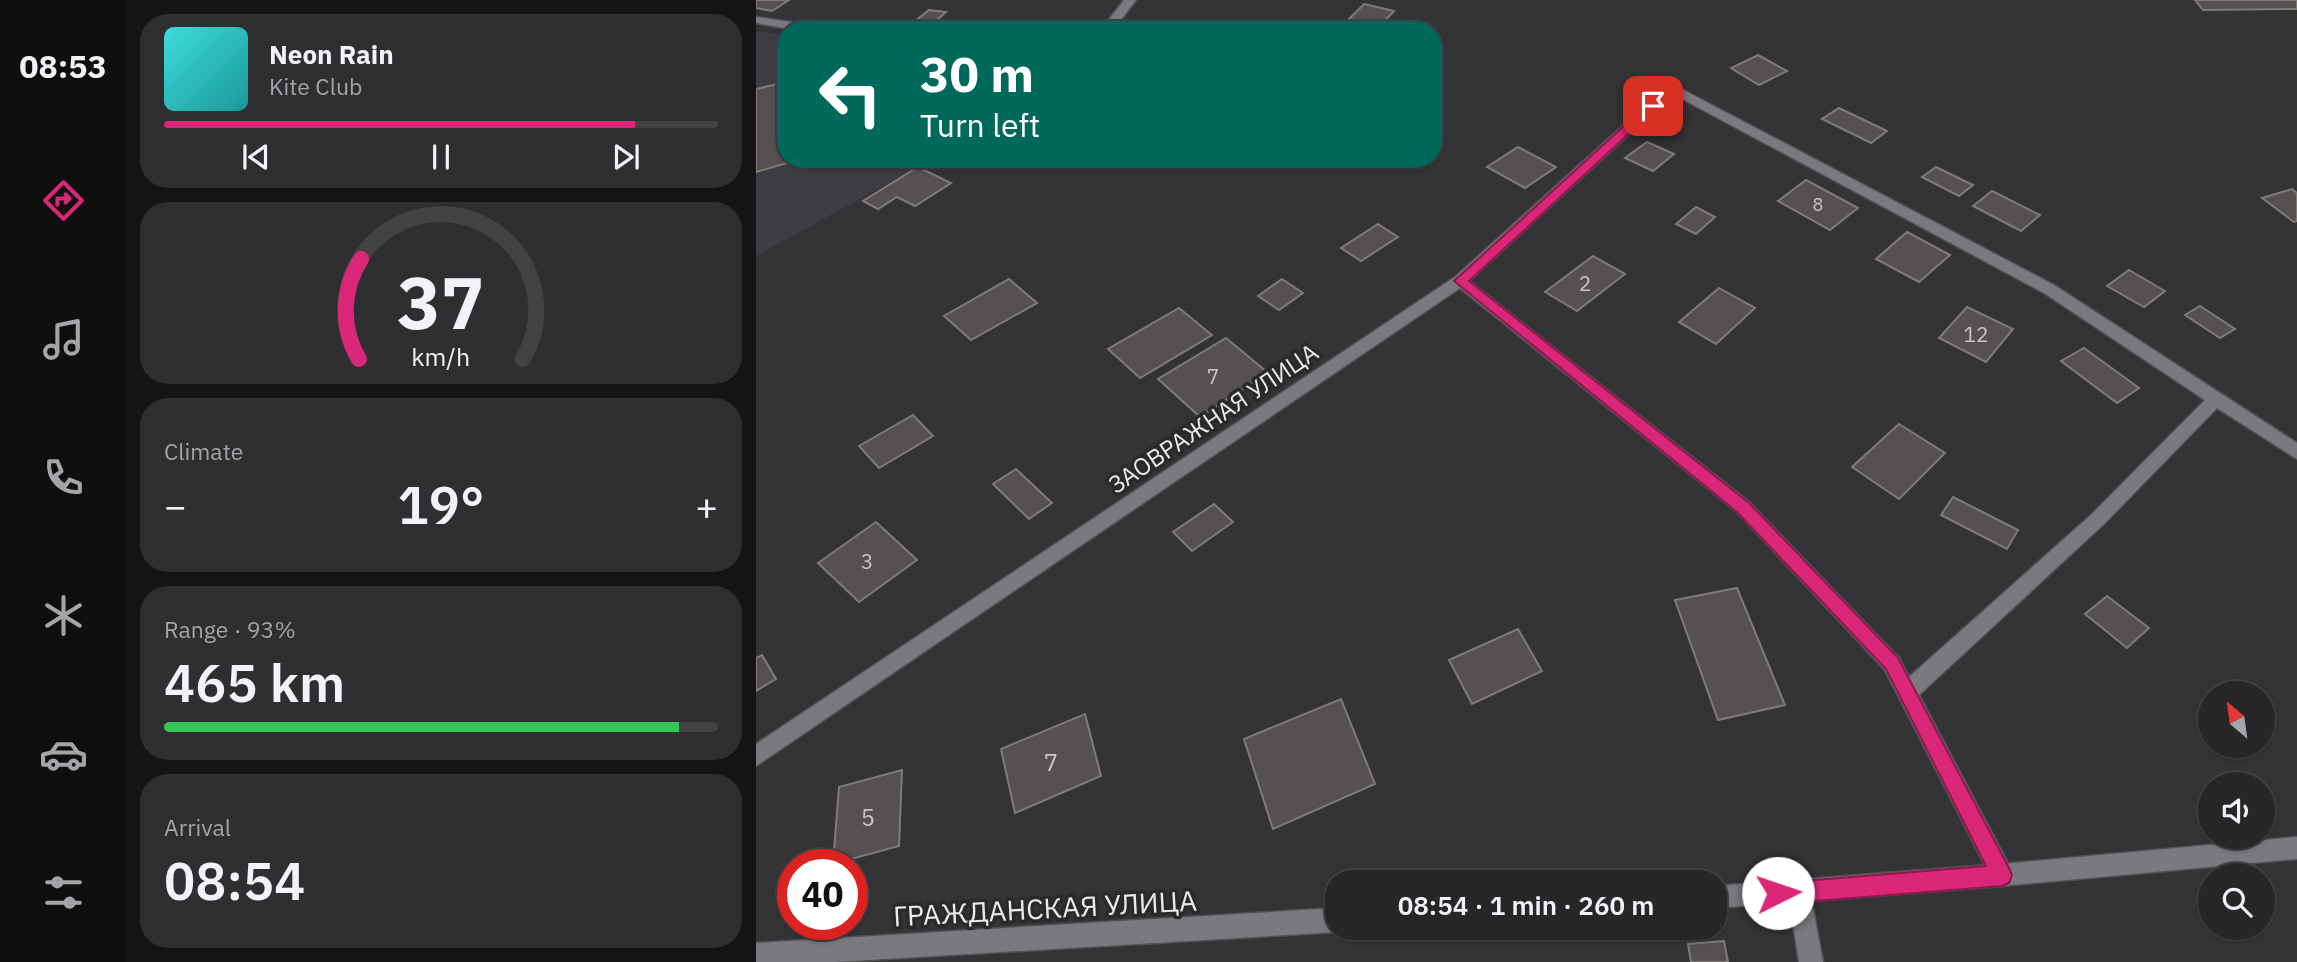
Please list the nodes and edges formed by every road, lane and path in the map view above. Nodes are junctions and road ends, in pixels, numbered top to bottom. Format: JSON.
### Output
{"nodes":[{"id":1,"x":1130,"y":0,"type":"edge"},
{"id":2,"x":756,"y":20,"type":"edge"},
{"id":3,"x":1114,"y":21,"type":"edge"},
{"id":4,"x":777,"y":23,"type":"edge"},
{"id":5,"x":1460,"y":281,"type":"junction"},
{"id":6,"x":2217,"y":398,"type":"junction"},
{"id":7,"x":2297,"y":452,"type":"edge"},
{"id":8,"x":1907,"y":692,"type":"junction"},
{"id":9,"x":756,"y":755,"type":"edge"},
{"id":10,"x":2297,"y":848,"type":"edge"},
{"id":11,"x":2002,"y":875,"type":"junction"},
{"id":12,"x":1799,"y":892,"type":"junction"},
{"id":13,"x":1727,"y":896,"type":"edge"},
{"id":14,"x":1325,"y":921,"type":"edge"},
{"id":15,"x":756,"y":955,"type":"edge"},
{"id":16,"x":1811,"y":962,"type":"edge"}],
"edges":[{"from":1,"to":3,"type":"street"},
{"from":2,"to":4,"type":"street"},
{"from":5,"to":6,"type":"street","name":"ЗАОВРАЖНАЯ УЛИЦА"},
{"from":5,"to":8,"type":"street"},
{"from":5,"to":9,"type":"street","name":"ЗАОВРАЖНАЯ УЛИЦА"},
{"from":6,"to":7,"type":"street"},
{"from":6,"to":8,"type":"street"},
{"from":8,"to":11,"type":"street"},
{"from":10,"to":11,"type":"street"},
{"from":11,"to":12,"type":"street"},
{"from":12,"to":13,"type":"street"},
{"from":12,"to":16,"type":"street"},
{"from":14,"to":15,"type":"street","name":"ГРАЖДАНСКАЯ УЛИЦА"}]}
